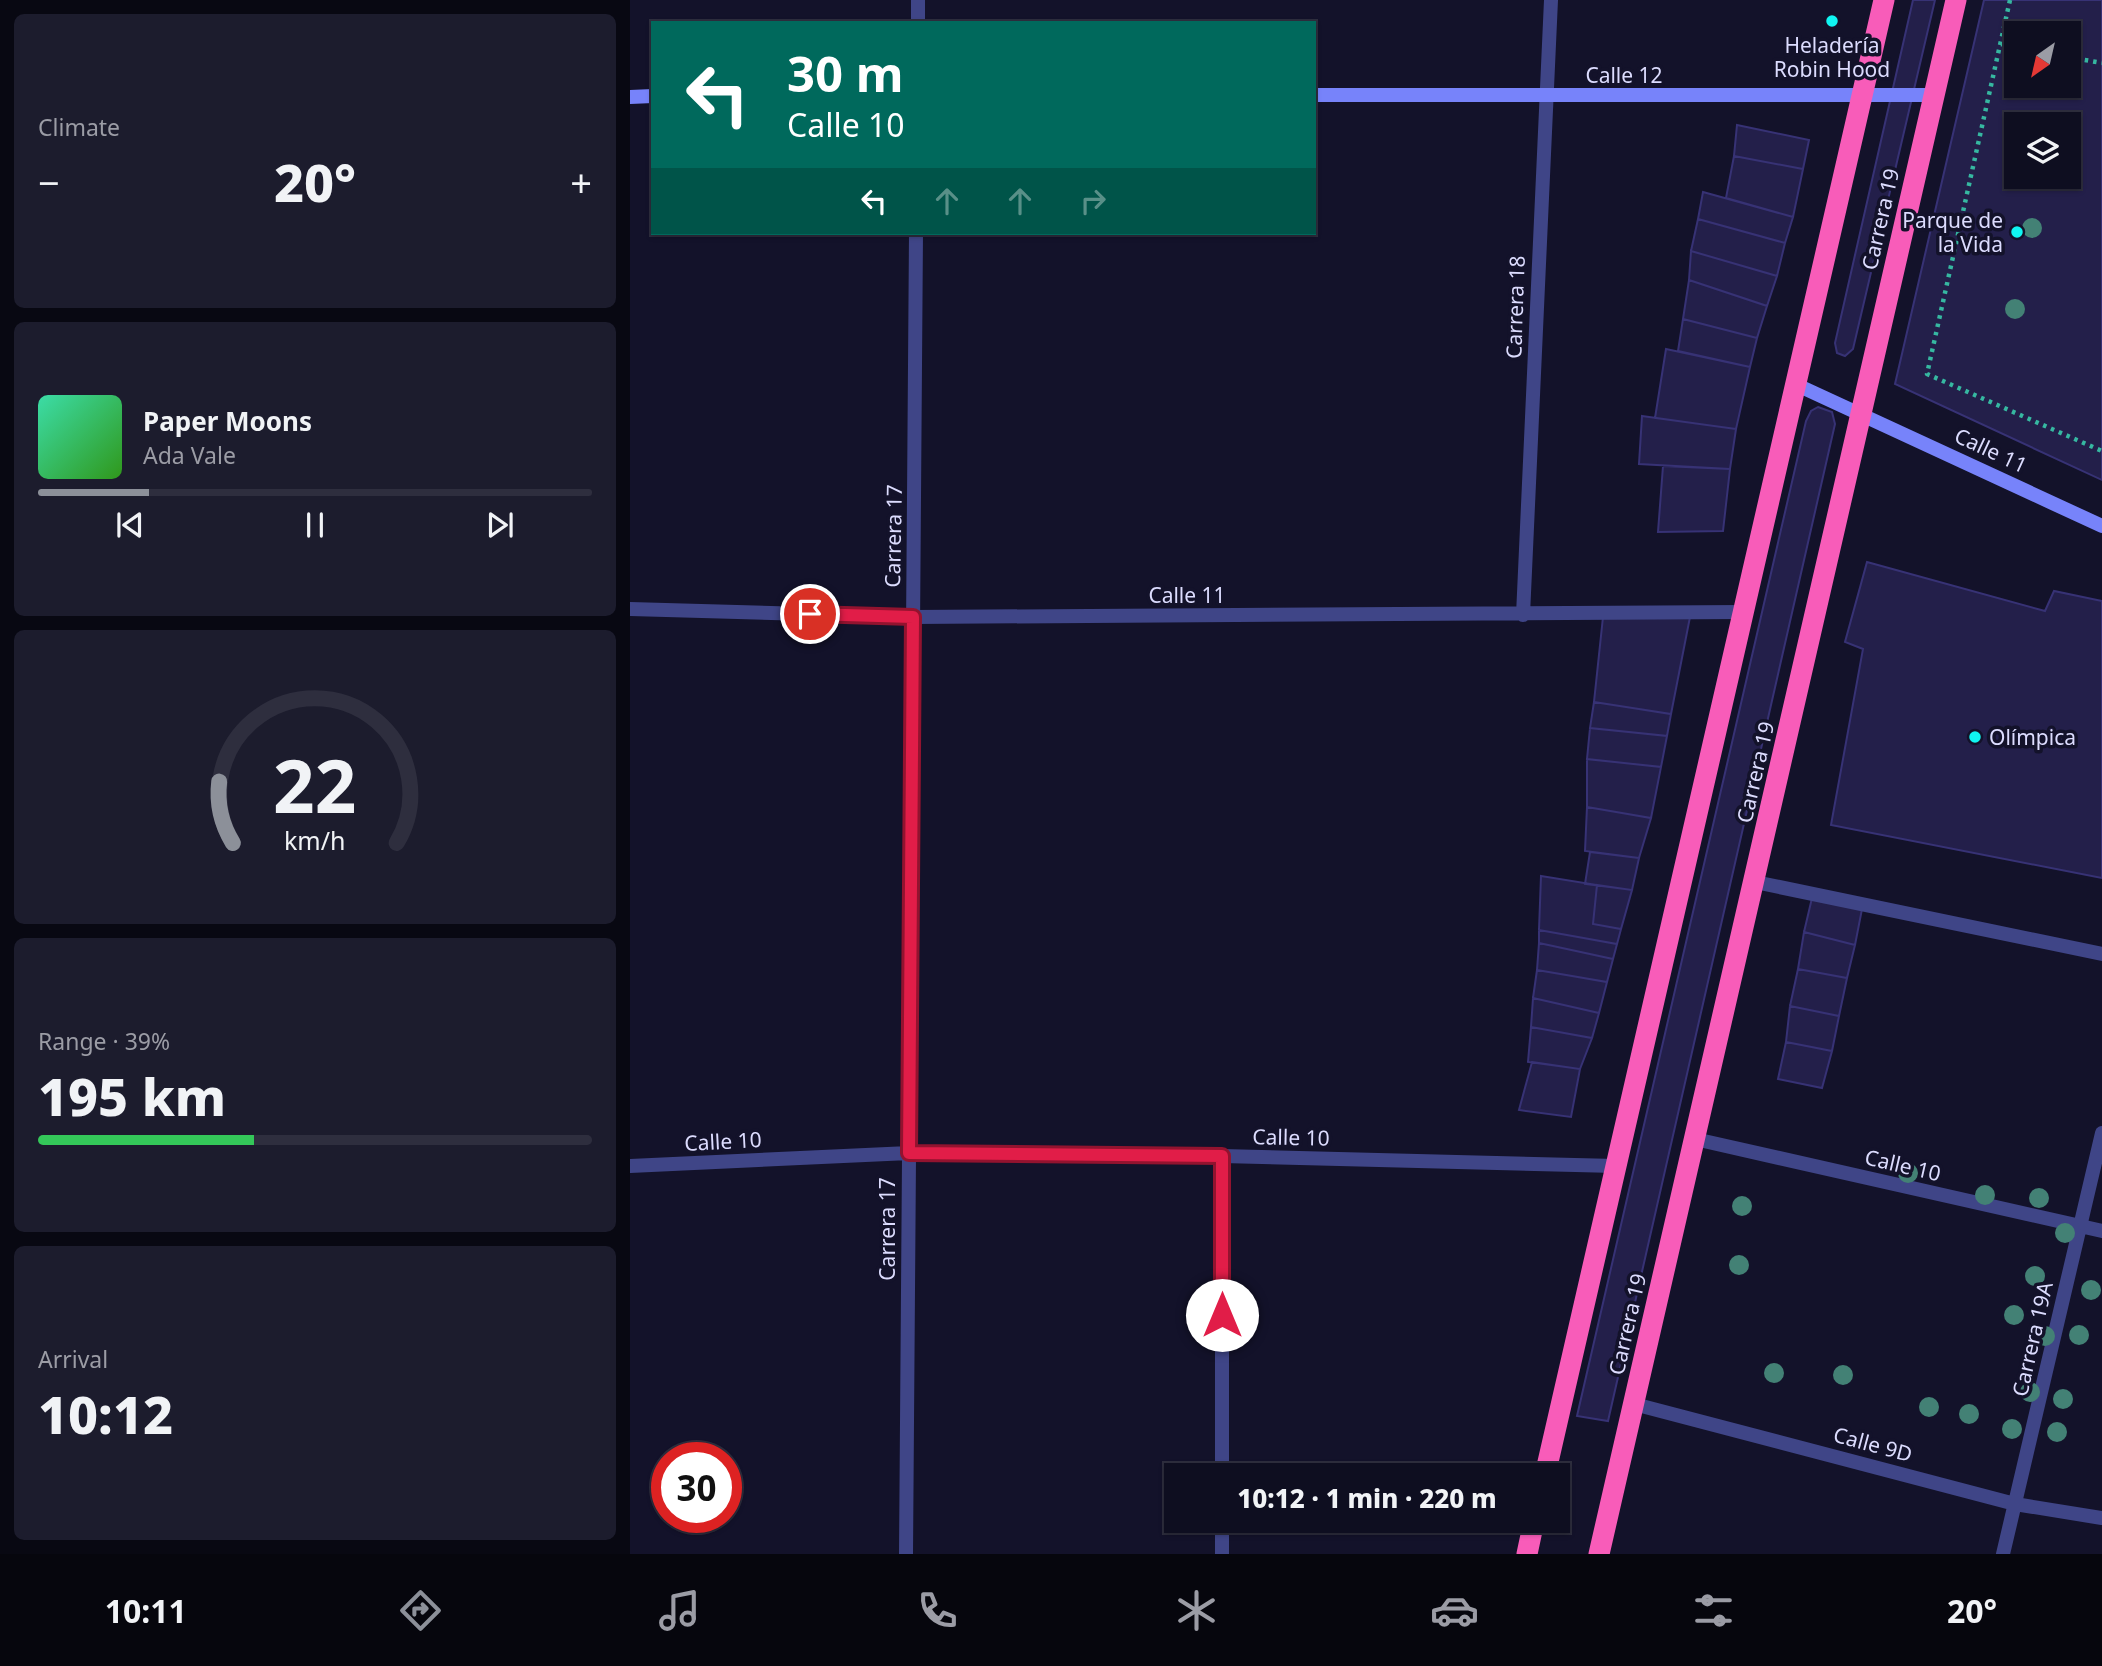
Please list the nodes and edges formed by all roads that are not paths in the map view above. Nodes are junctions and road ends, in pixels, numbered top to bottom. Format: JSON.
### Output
{"nodes":[{"id":1,"x":918,"y":0,"type":"edge"},
{"id":2,"x":1550,"y":0,"type":"edge"},
{"id":3,"x":1884,"y":0,"type":"edge"},
{"id":4,"x":1956,"y":0,"type":"edge"},
{"id":5,"x":918,"y":21,"type":"edge"},
{"id":6,"x":1316,"y":95,"type":"edge"},
{"id":7,"x":1864,"y":95,"type":"junction"},
{"id":8,"x":1933,"y":95,"type":"junction"},
{"id":9,"x":651,"y":96,"type":"edge"},
{"id":10,"x":630,"y":97,"type":"edge"},
{"id":11,"x":1545,"y":97,"type":"junction"},
{"id":12,"x":916,"y":235,"type":"edge"},
{"id":13,"x":1797,"y":385,"type":"junction"},
{"id":14,"x":1862,"y":413,"type":"junction"},
{"id":15,"x":2102,"y":526,"type":"edge"},
{"id":16,"x":630,"y":609,"type":"edge"},
{"id":17,"x":1744,"y":612,"type":"junction"},
{"id":18,"x":1523,"y":615,"type":"junction"},
{"id":19,"x":913,"y":617,"type":"junction"},
{"id":20,"x":1755,"y":882,"type":"junction"},
{"id":21,"x":2102,"y":954,"type":"edge"},
{"id":22,"x":2102,"y":1133,"type":"edge"},
{"id":23,"x":1695,"y":1139,"type":"junction"},
{"id":24,"x":909,"y":1153,"type":"junction"},
{"id":25,"x":1222,"y":1156,"type":"junction"},
{"id":26,"x":630,"y":1166,"type":"edge"},
{"id":27,"x":1616,"y":1166,"type":"junction"},
{"id":28,"x":2080,"y":1227,"type":"junction"},
{"id":29,"x":2102,"y":1231,"type":"edge"},
{"id":30,"x":1634,"y":1404,"type":"junction"},
{"id":31,"x":1222,"y":1463,"type":"edge"},
{"id":32,"x":1548,"y":1463,"type":"edge"},
{"id":33,"x":2015,"y":1504,"type":"junction"},
{"id":34,"x":2102,"y":1518,"type":"edge"},
{"id":35,"x":1222,"y":1533,"type":"edge"},
{"id":36,"x":1531,"y":1533,"type":"edge"},
{"id":37,"x":906,"y":1554,"type":"edge"},
{"id":38,"x":1222,"y":1554,"type":"edge"},
{"id":39,"x":1527,"y":1554,"type":"edge"},
{"id":40,"x":1599,"y":1554,"type":"edge"},
{"id":41,"x":2003,"y":1554,"type":"edge"}],
"edges":[{"from":1,"to":5,"type":"street"},
{"from":2,"to":11,"type":"street","name":"Carrera 18"},
{"from":3,"to":7,"type":"highway","name":"Carrera 19"},
{"from":4,"to":8,"type":"highway","name":"Carrera 19"},
{"from":6,"to":11,"type":"street","name":"Calle 12"},
{"from":7,"to":8,"type":"street","name":"Calle 12"},
{"from":7,"to":11,"type":"street","name":"Calle 12"},
{"from":7,"to":13,"type":"highway","name":"Carrera 19"},
{"from":8,"to":14,"type":"highway","name":"Carrera 19"},
{"from":9,"to":10,"type":"street"},
{"from":11,"to":18,"type":"street","name":"Carrera 18"},
{"from":12,"to":19,"type":"street","name":"Carrera 17"},
{"from":13,"to":14,"type":"street","name":"Calle 11"},
{"from":13,"to":17,"type":"highway","name":"Carrera 19"},
{"from":14,"to":15,"type":"street","name":"Calle 11"},
{"from":14,"to":20,"type":"highway","name":"Carrera 19"},
{"from":16,"to":19,"type":"street","name":"Calle 11"},
{"from":17,"to":18,"type":"street","name":"Calle 11"},
{"from":17,"to":27,"type":"highway","name":"Carrera 19"},
{"from":18,"to":19,"type":"street","name":"Calle 11"},
{"from":19,"to":24,"type":"street","name":"Carrera 17"},
{"from":20,"to":21,"type":"street"},
{"from":20,"to":23,"type":"highway","name":"Carrera 19"},
{"from":22,"to":28,"type":"street","name":"Carrera 19A"},
{"from":23,"to":28,"type":"street","name":"Calle 10"},
{"from":23,"to":30,"type":"highway","name":"Carrera 19"},
{"from":24,"to":25,"type":"street","name":"Calle 10"},
{"from":24,"to":26,"type":"street","name":"Calle 10"},
{"from":24,"to":37,"type":"street","name":"Carrera 17"},
{"from":25,"to":27,"type":"street","name":"Calle 10"},
{"from":25,"to":31,"type":"street"},
{"from":27,"to":32,"type":"highway","name":"Carrera 19"},
{"from":28,"to":29,"type":"street","name":"Calle 10"},
{"from":28,"to":33,"type":"street","name":"Carrera 19A"},
{"from":30,"to":33,"type":"street","name":"Calle 9D"},
{"from":30,"to":40,"type":"highway","name":"Carrera 19"},
{"from":33,"to":34,"type":"street","name":"Calle 9D"},
{"from":33,"to":41,"type":"street","name":"Carrera 19A"},
{"from":35,"to":38,"type":"street"},
{"from":36,"to":39,"type":"highway"}]}
